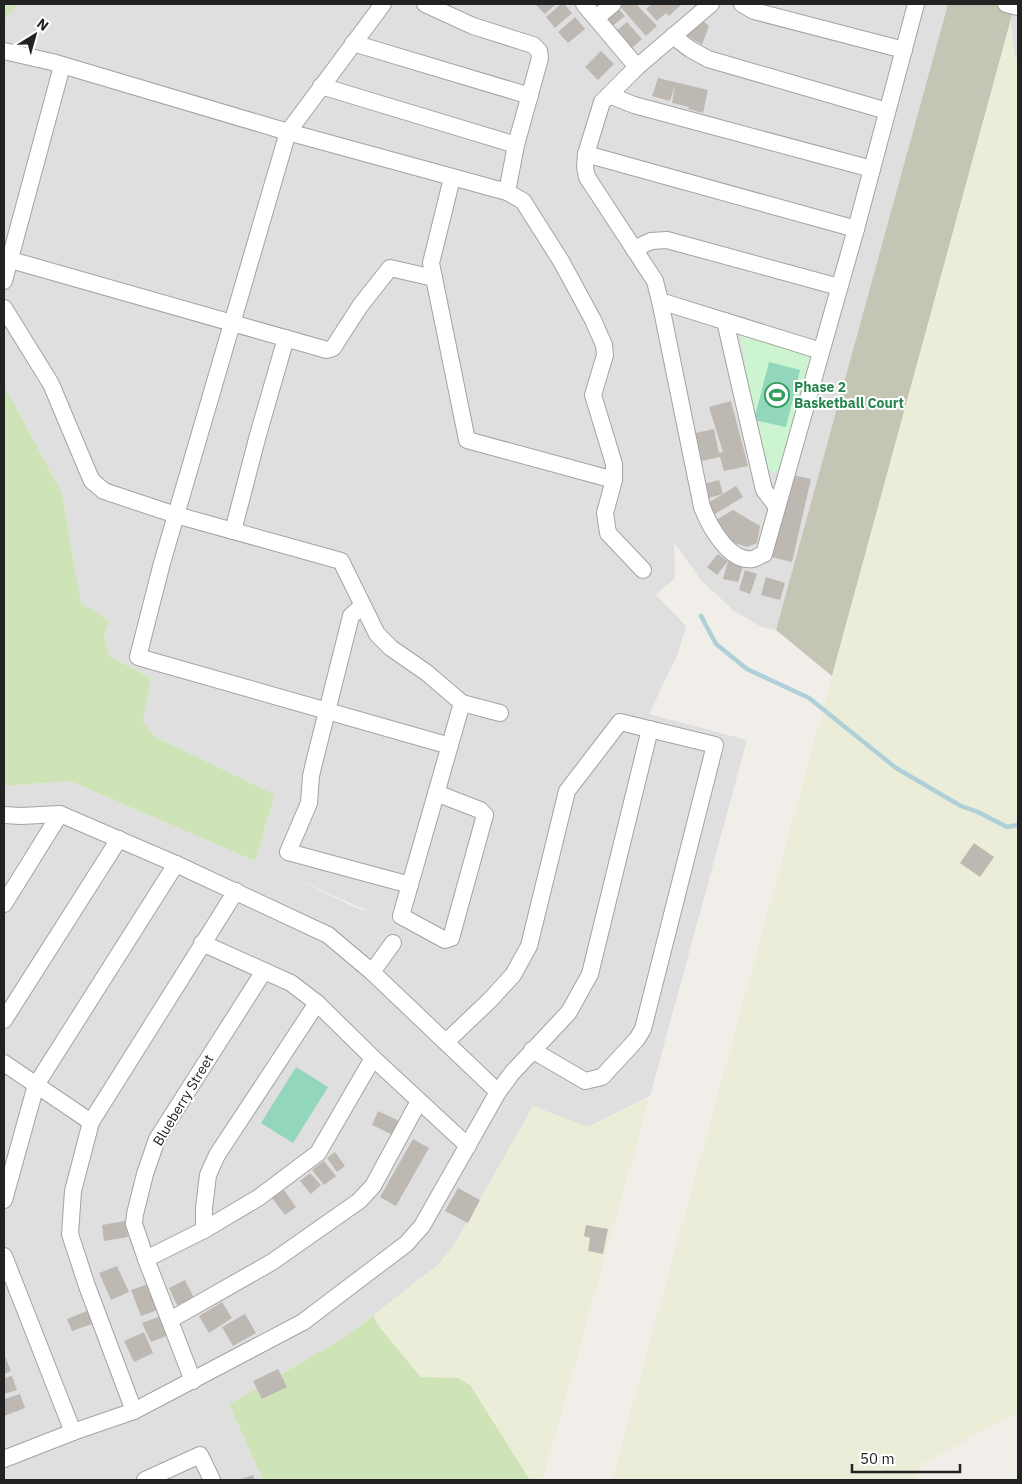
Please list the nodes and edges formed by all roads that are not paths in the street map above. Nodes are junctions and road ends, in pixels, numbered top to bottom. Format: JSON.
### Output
{"nodes":[{"id":1,"x":382,"y":4,"type":"edge"},
{"id":2,"x":425,"y":4,"type":"edge"},
{"id":3,"x":584,"y":4,"type":"edge"},
{"id":4,"x":612,"y":4,"type":"edge"},
{"id":5,"x":711,"y":4,"type":"edge"},
{"id":6,"x":742,"y":4,"type":"edge"},
{"id":7,"x":916,"y":4,"type":"edge"},
{"id":8,"x":1006,"y":4,"type":"edge"},
{"id":9,"x":1018,"y":7,"type":"edge"},
{"id":10,"x":596,"y":18,"type":"junction"},
{"id":11,"x":673,"y":36,"type":"junction"},
{"id":12,"x":352,"y":43,"type":"junction"},
{"id":13,"x":904,"y":50,"type":"junction"},
{"id":14,"x":4,"y":51,"type":"edge"},
{"id":15,"x":62,"y":66,"type":"junction"},
{"id":16,"x":637,"y":67,"type":"junction"},
{"id":17,"x":321,"y":86,"type":"junction"},
{"id":18,"x":609,"y":95,"type":"junction"},
{"id":19,"x":530,"y":96,"type":"junction"},
{"id":20,"x":888,"y":110,"type":"junction"},
{"id":21,"x":288,"y":132,"type":"junction"},
{"id":22,"x":516,"y":145,"type":"junction"},
{"id":23,"x":586,"y":154,"type":"junction"},
{"id":24,"x":872,"y":169,"type":"junction"},
{"id":25,"x":452,"y":178,"type":"junction"},
{"id":26,"x":507,"y":192,"type":"junction"},
{"id":27,"x":856,"y":229,"type":"junction"},
{"id":28,"x":634,"y":249,"type":"junction"},
{"id":29,"x":7,"y":258,"type":"edge"},
{"id":30,"x":434,"y":278,"type":"junction"},
{"id":31,"x":4,"y":281,"type":"edge"},
{"id":32,"x":839,"y":287,"type":"junction"},
{"id":33,"x":660,"y":301,"type":"junction"},
{"id":34,"x":4,"y":308,"type":"edge"},
{"id":35,"x":725,"y":321,"type":"junction"},
{"id":36,"x":232,"y":324,"type":"junction"},
{"id":37,"x":286,"y":338,"type":"junction"},
{"id":38,"x":821,"y":351,"type":"junction"},
{"id":39,"x":614,"y":480,"type":"junction"},
{"id":40,"x":777,"y":506,"type":"junction"},
{"id":41,"x":176,"y":515,"type":"junction"},
{"id":42,"x":233,"y":531,"type":"junction"},
{"id":43,"x":643,"y":570,"type":"dead end"},
{"id":44,"x":362,"y":606,"type":"junction"},
{"id":45,"x":462,"y":703,"type":"junction"},
{"id":46,"x":327,"y":710,"type":"junction"},
{"id":47,"x":500,"y":712,"type":"dead end"},
{"id":48,"x":650,"y":729,"type":"junction"},
{"id":49,"x":450,"y":746,"type":"junction"},
{"id":50,"x":436,"y":793,"type":"junction"},
{"id":51,"x":4,"y":814,"type":"edge"},
{"id":52,"x":60,"y":814,"type":"junction"},
{"id":53,"x":119,"y":839,"type":"junction"},
{"id":54,"x":176,"y":864,"type":"junction"},
{"id":55,"x":410,"y":885,"type":"junction"},
{"id":56,"x":236,"y":891,"type":"junction"},
{"id":57,"x":4,"y":904,"type":"edge"},
{"id":58,"x":202,"y":943,"type":"junction"},
{"id":59,"x":394,"y":943,"type":"dead end"},
{"id":60,"x":264,"y":971,"type":"junction"},
{"id":61,"x":372,"y":972,"type":"junction"},
{"id":62,"x":317,"y":1003,"type":"junction"},
{"id":63,"x":4,"y":1020,"type":"edge"},
{"id":64,"x":446,"y":1042,"type":"junction"},
{"id":65,"x":532,"y":1050,"type":"junction"},
{"id":66,"x":373,"y":1058,"type":"junction"},
{"id":67,"x":4,"y":1063,"type":"edge"},
{"id":68,"x":36,"y":1085,"type":"junction"},
{"id":69,"x":498,"y":1092,"type":"junction"},
{"id":70,"x":419,"y":1101,"type":"junction"},
{"id":71,"x":92,"y":1122,"type":"junction"},
{"id":72,"x":468,"y":1146,"type":"junction"},
{"id":73,"x":4,"y":1200,"type":"edge"},
{"id":74,"x":204,"y":1230,"type":"junction"},
{"id":75,"x":4,"y":1256,"type":"edge"},
{"id":76,"x":146,"y":1259,"type":"junction"},
{"id":77,"x":170,"y":1320,"type":"junction"},
{"id":78,"x":193,"y":1381,"type":"junction"},
{"id":79,"x":134,"y":1410,"type":"junction"},
{"id":80,"x":73,"y":1432,"type":"junction"},
{"id":81,"x":4,"y":1459,"type":"edge"},
{"id":82,"x":145,"y":1480,"type":"edge"},
{"id":83,"x":212,"y":1480,"type":"edge"}],
"edges":[{"from":1,"to":12,"type":"street"},
{"from":2,"to":19,"type":"street"},
{"from":3,"to":10,"type":"street"},
{"from":4,"to":10,"type":"street"},
{"from":5,"to":11,"type":"street"},
{"from":6,"to":13,"type":"street"},
{"from":7,"to":13,"type":"street"},
{"from":8,"to":9,"type":"street"},
{"from":10,"to":16,"type":"street"},
{"from":11,"to":16,"type":"street"},
{"from":11,"to":20,"type":"street"},
{"from":12,"to":17,"type":"street"},
{"from":12,"to":19,"type":"street"},
{"from":13,"to":20,"type":"street"},
{"from":14,"to":15,"type":"street"},
{"from":15,"to":21,"type":"street"},
{"from":15,"to":29,"type":"street"},
{"from":16,"to":18,"type":"street"},
{"from":17,"to":21,"type":"street"},
{"from":17,"to":22,"type":"street"},
{"from":18,"to":23,"type":"street"},
{"from":18,"to":24,"type":"street"},
{"from":19,"to":22,"type":"street"},
{"from":20,"to":24,"type":"street"},
{"from":21,"to":25,"type":"street"},
{"from":21,"to":36,"type":"street"},
{"from":22,"to":26,"type":"street"},
{"from":23,"to":27,"type":"street"},
{"from":23,"to":28,"type":"street"},
{"from":24,"to":27,"type":"street"},
{"from":25,"to":26,"type":"street"},
{"from":25,"to":30,"type":"street"},
{"from":26,"to":39,"type":"street"},
{"from":27,"to":32,"type":"street"},
{"from":28,"to":32,"type":"street"},
{"from":28,"to":33,"type":"street"},
{"from":29,"to":31,"type":"street"},
{"from":29,"to":36,"type":"street"},
{"from":30,"to":37,"type":"street"},
{"from":30,"to":39,"type":"street"},
{"from":32,"to":38,"type":"street"},
{"from":33,"to":35,"type":"street"},
{"from":33,"to":40,"type":"street"},
{"from":34,"to":41,"type":"street"},
{"from":35,"to":38,"type":"street"},
{"from":35,"to":40,"type":"street"},
{"from":36,"to":37,"type":"street"},
{"from":36,"to":41,"type":"street"},
{"from":37,"to":42,"type":"street"},
{"from":38,"to":40,"type":"street"},
{"from":39,"to":43,"type":"street"},
{"from":41,"to":42,"type":"street"},
{"from":41,"to":46,"type":"street"},
{"from":42,"to":44,"type":"street"},
{"from":44,"to":45,"type":"street"},
{"from":44,"to":46,"type":"street"},
{"from":45,"to":47,"type":"street"},
{"from":45,"to":49,"type":"street"},
{"from":46,"to":49,"type":"street"},
{"from":46,"to":55,"type":"street"},
{"from":48,"to":64,"type":"street"},
{"from":48,"to":65,"type":"street"},
{"from":48,"to":65,"type":"street"},
{"from":49,"to":50,"type":"street"},
{"from":50,"to":55,"type":"street"},
{"from":50,"to":55,"type":"street"},
{"from":51,"to":52,"type":"street"},
{"from":52,"to":53,"type":"street"},
{"from":52,"to":57,"type":"street"},
{"from":53,"to":54,"type":"street"},
{"from":53,"to":63,"type":"street"},
{"from":54,"to":56,"type":"street"},
{"from":54,"to":68,"type":"street"},
{"from":56,"to":58,"type":"street"},
{"from":56,"to":61,"type":"street"},
{"from":58,"to":60,"type":"street"},
{"from":58,"to":71,"type":"street"},
{"from":59,"to":61,"type":"street"},
{"from":60,"to":62,"type":"street"},
{"from":60,"to":76,"type":"street","name":"Blueberry Street"},
{"from":61,"to":64,"type":"street"},
{"from":62,"to":66,"type":"street"},
{"from":62,"to":74,"type":"street"},
{"from":64,"to":69,"type":"street"},
{"from":65,"to":69,"type":"street"},
{"from":66,"to":70,"type":"street"},
{"from":66,"to":74,"type":"street"},
{"from":67,"to":68,"type":"street"},
{"from":68,"to":71,"type":"street"},
{"from":68,"to":73,"type":"street"},
{"from":69,"to":72,"type":"street"},
{"from":70,"to":72,"type":"street"},
{"from":70,"to":77,"type":"street"},
{"from":71,"to":79,"type":"street"},
{"from":72,"to":78,"type":"street"},
{"from":74,"to":76,"type":"street"},
{"from":75,"to":80,"type":"street"},
{"from":76,"to":77,"type":"street","name":"Blueberry Street"},
{"from":77,"to":78,"type":"street","name":"Blueberry Street"},
{"from":78,"to":79,"type":"street"},
{"from":79,"to":80,"type":"street"},
{"from":80,"to":81,"type":"street"},
{"from":82,"to":83,"type":"street"}]}
